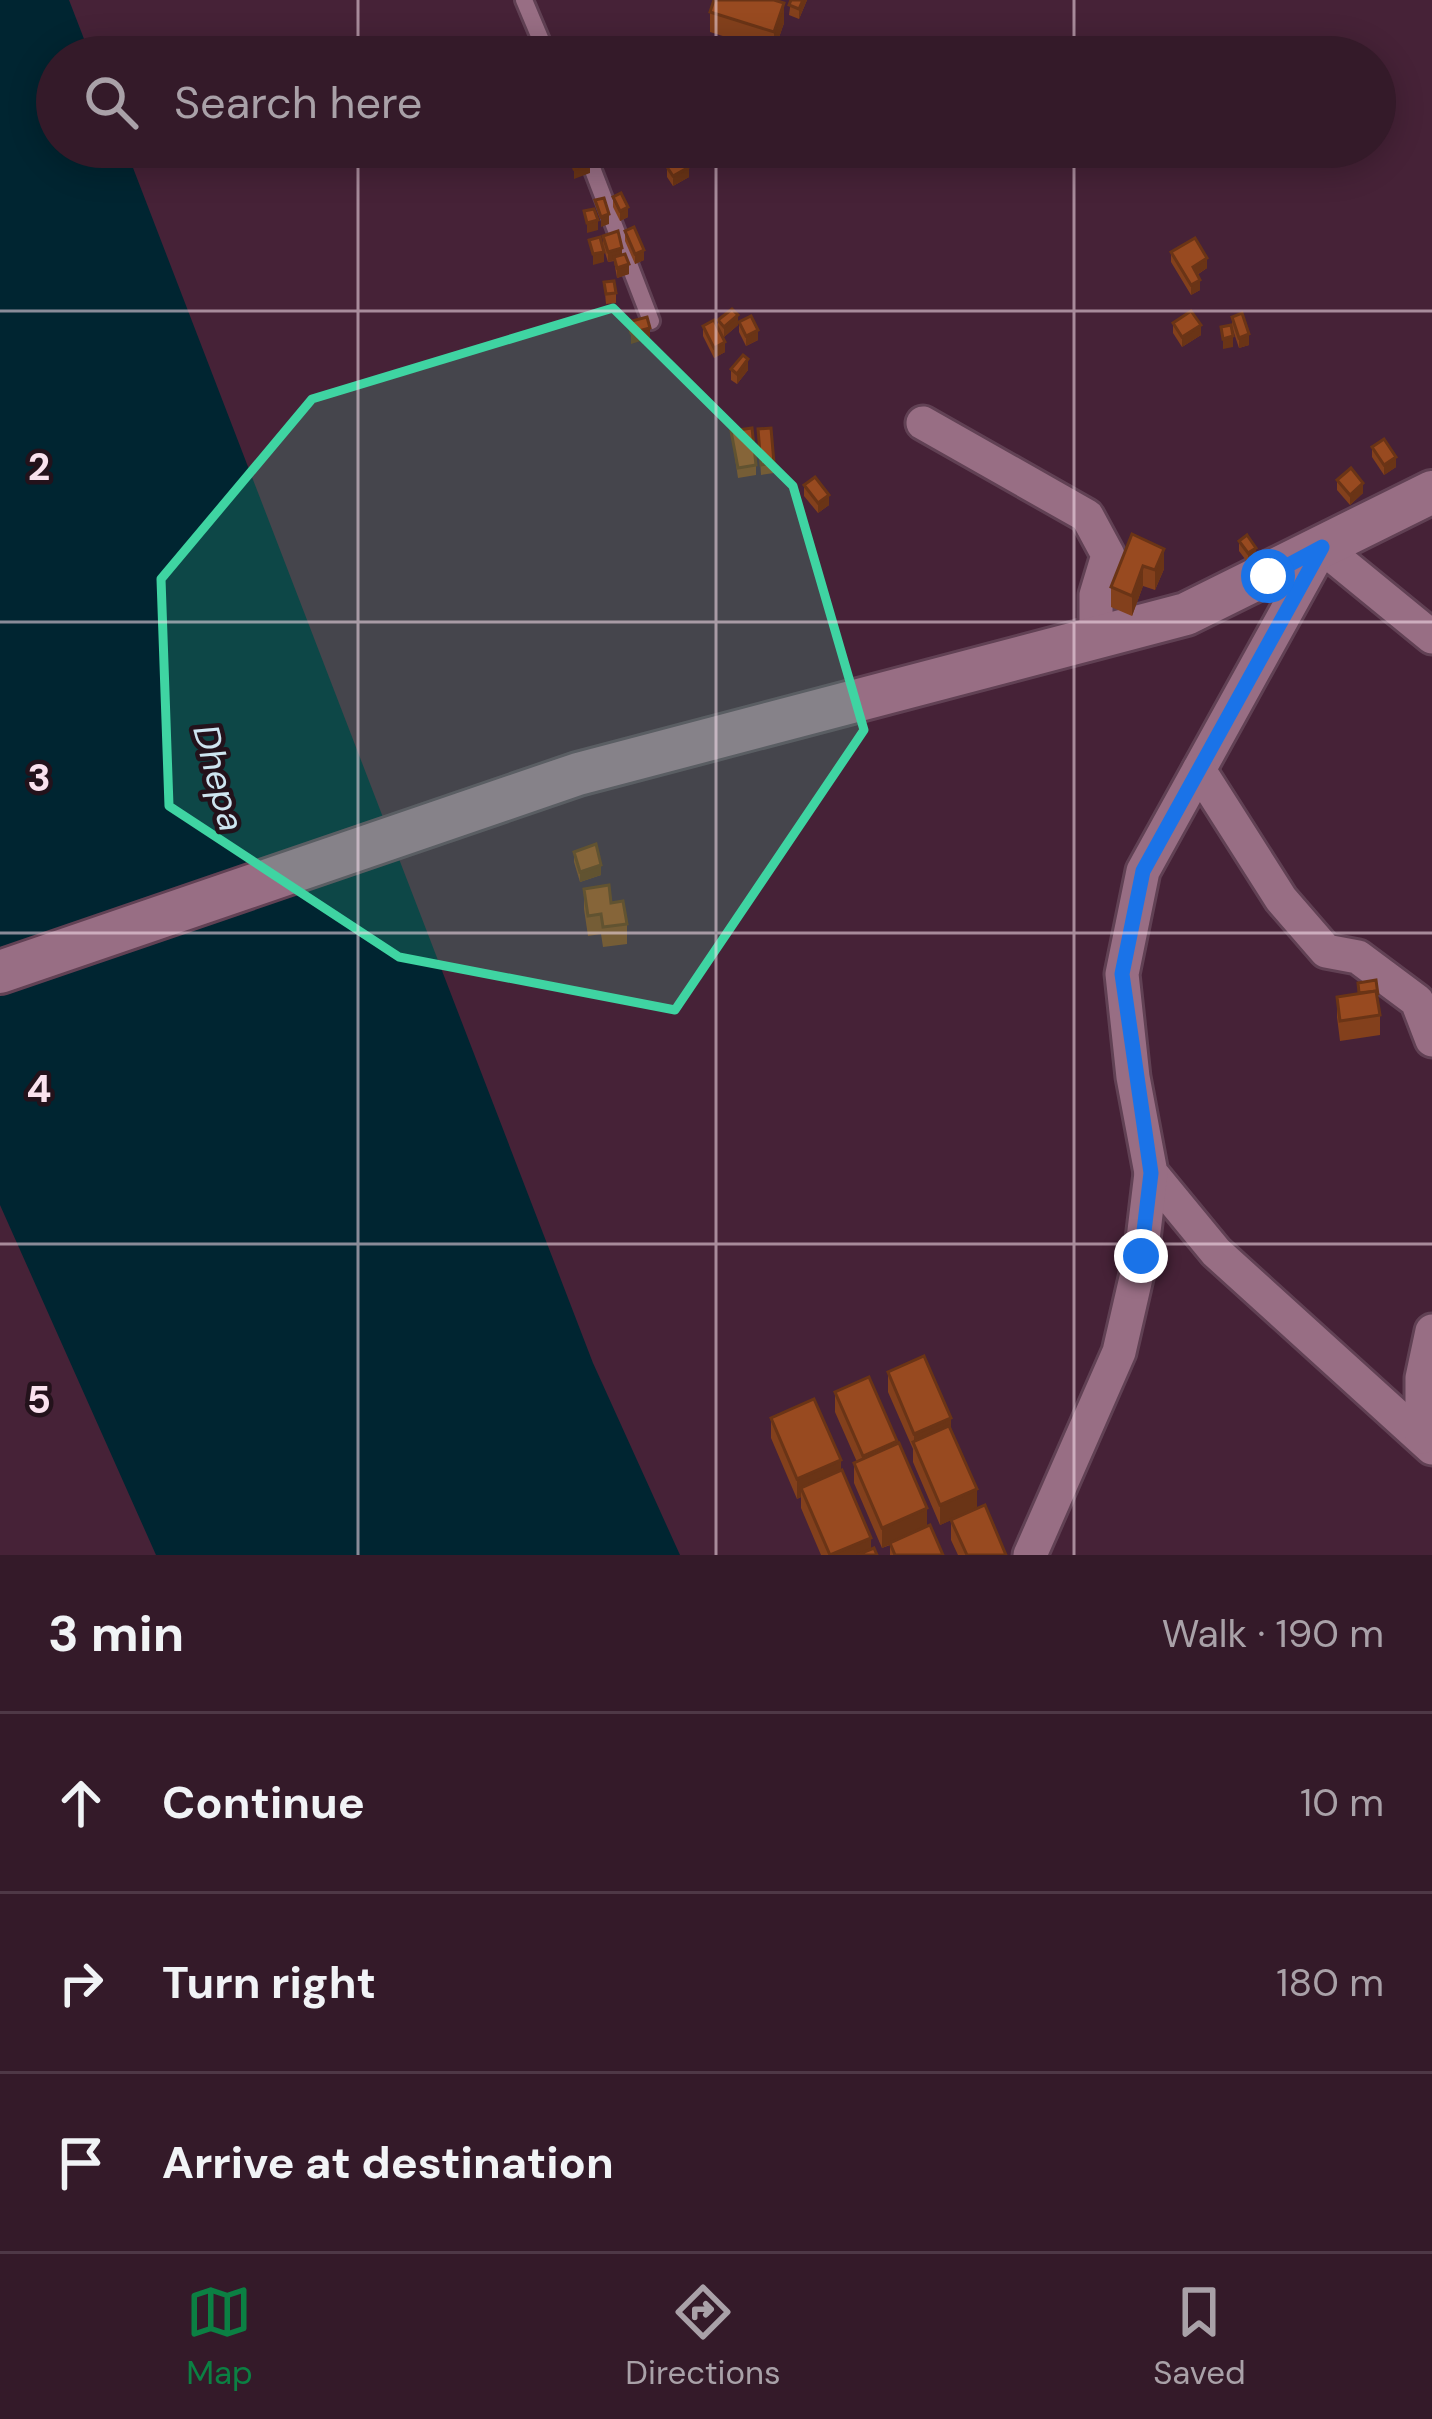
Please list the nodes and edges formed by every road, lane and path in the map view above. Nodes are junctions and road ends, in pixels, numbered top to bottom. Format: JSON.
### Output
{"nodes":[{"id":1,"x":524,"y":0,"type":"edge"},
{"id":2,"x":539,"y":36,"type":"edge"},
{"id":3,"x":592,"y":168,"type":"edge"},
{"id":4,"x":651,"y":321,"type":"edge"},
{"id":5,"x":923,"y":422,"type":"dead end"},
{"id":6,"x":1432,"y":493,"type":"edge"},
{"id":7,"x":1322,"y":547,"type":"junction"},
{"id":8,"x":1432,"y":637,"type":"edge"},
{"id":9,"x":1096,"y":639,"type":"junction"},
{"id":10,"x":1199,"y":770,"type":"junction"},
{"id":11,"x":0,"y":972,"type":"edge"},
{"id":12,"x":1432,"y":1040,"type":"edge"},
{"id":13,"x":1151,"y":1173,"type":"junction"},
{"id":14,"x":1432,"y":1331,"type":"edge"},
{"id":15,"x":1427,"y":1443,"type":"edge"},
{"id":16,"x":1030,"y":1555,"type":"edge"}],
"edges":[{"from":1,"to":2,"type":"lane"},
{"from":3,"to":4,"type":"lane"},
{"from":5,"to":9,"type":"street"},
{"from":6,"to":7,"type":"street"},
{"from":7,"to":8,"type":"street"},
{"from":7,"to":9,"type":"street"},
{"from":7,"to":10,"type":"street"},
{"from":9,"to":11,"type":"street"},
{"from":10,"to":12,"type":"street"},
{"from":10,"to":13,"type":"street"},
{"from":13,"to":15,"type":"street"},
{"from":13,"to":16,"type":"street"},
{"from":14,"to":15,"type":"street"}]}
